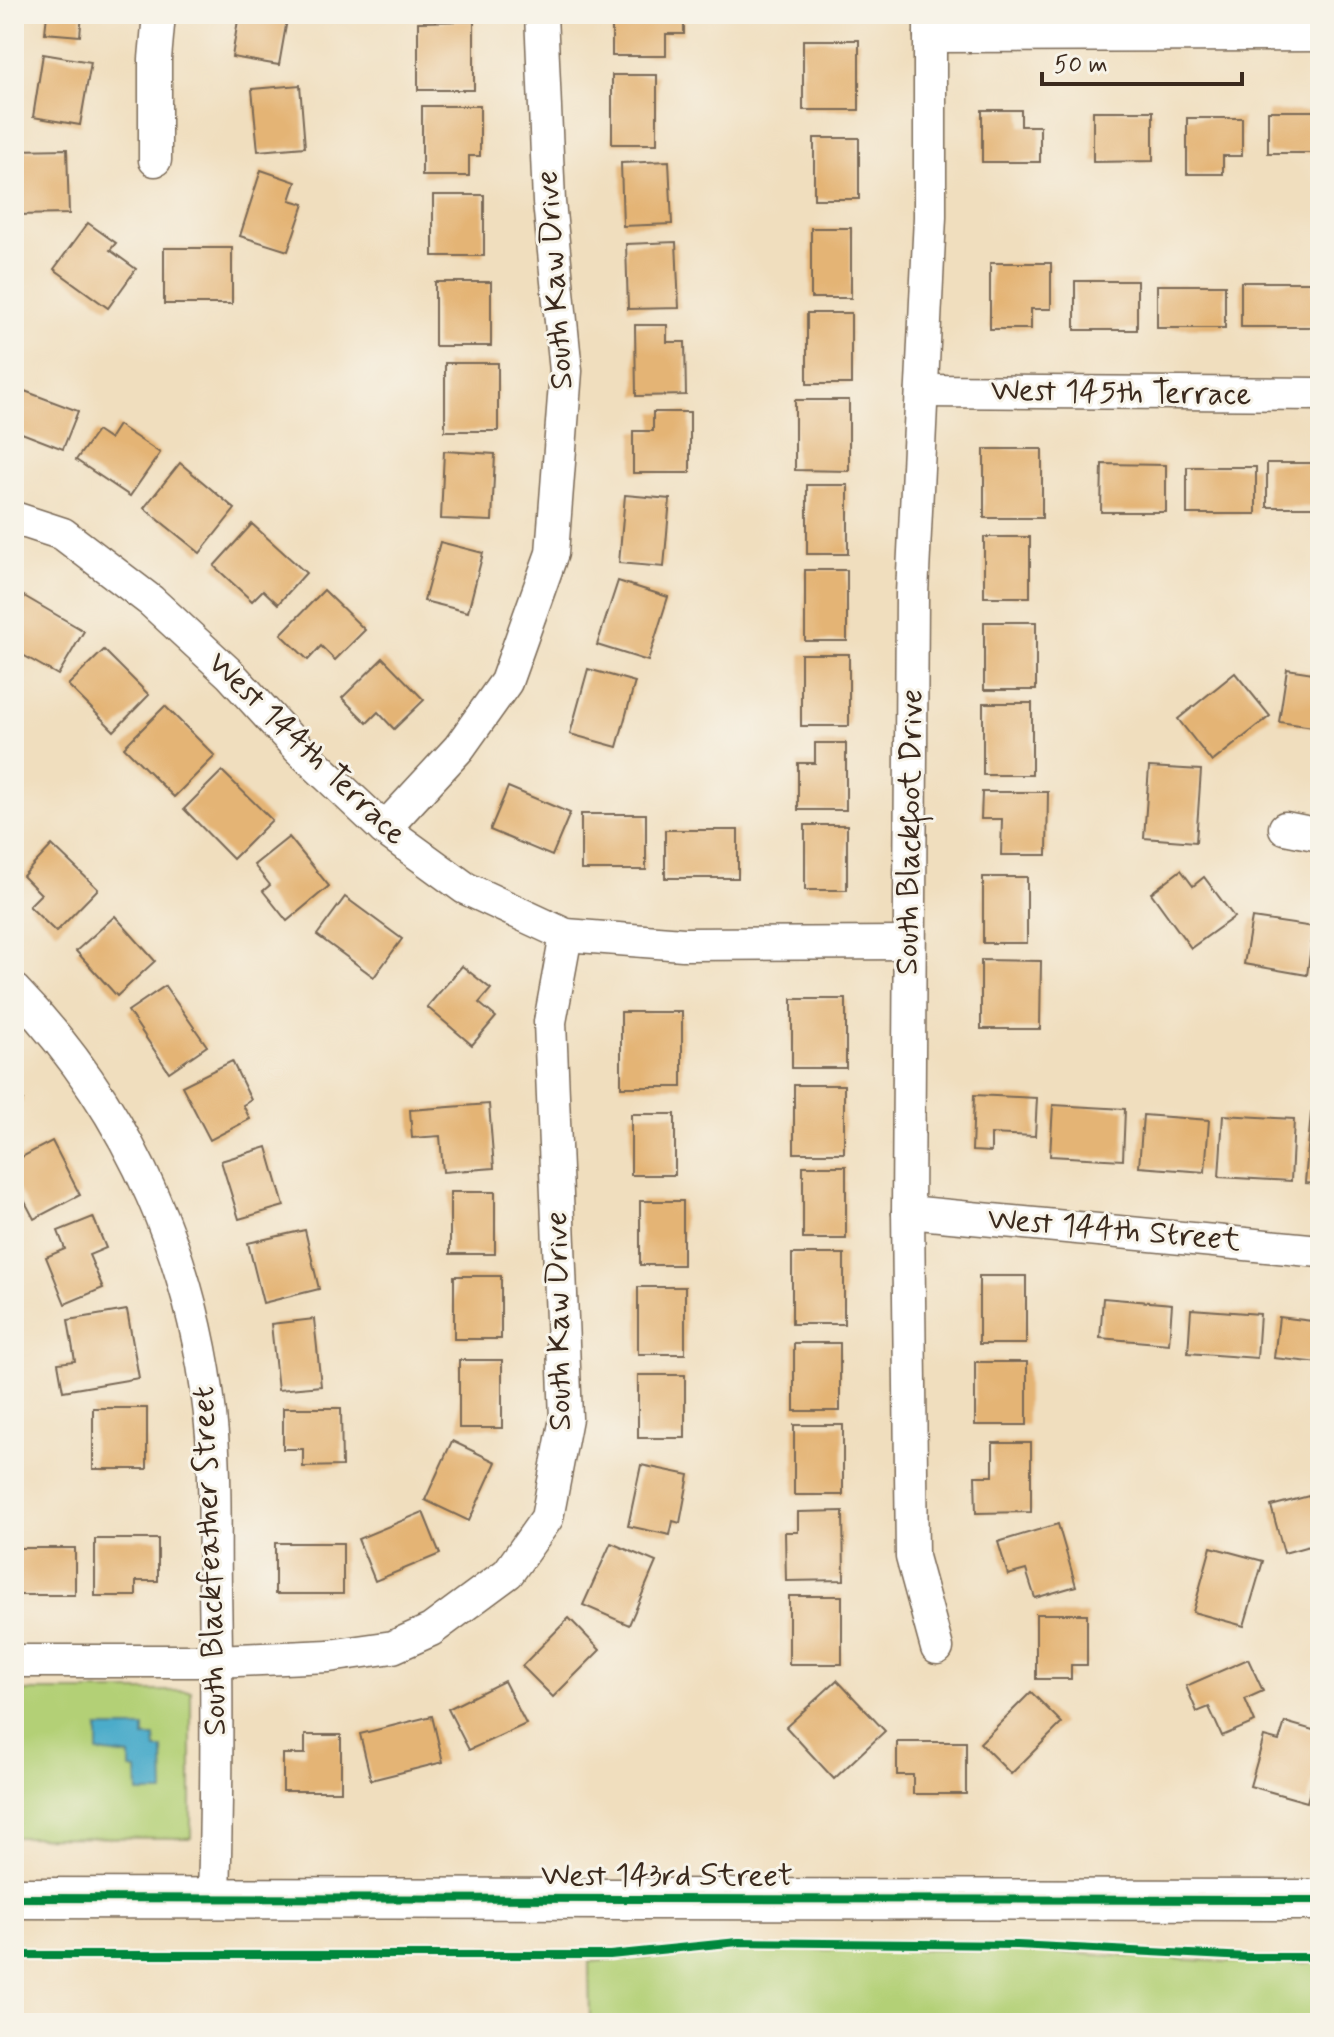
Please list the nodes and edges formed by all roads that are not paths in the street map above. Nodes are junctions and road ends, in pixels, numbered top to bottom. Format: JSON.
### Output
{"nodes":[{"id":1,"x":159,"y":14,"type":"edge"},
{"id":2,"x":541,"y":14,"type":"edge"},
{"id":3,"x":930,"y":25,"type":"edge"},
{"id":4,"x":1320,"y":35,"type":"edge"},
{"id":5,"x":155,"y":160,"type":"dead end"},
{"id":6,"x":922,"y":391,"type":"junction"},
{"id":7,"x":1320,"y":394,"type":"edge"},
{"id":8,"x":14,"y":518,"type":"edge"},
{"id":9,"x":1285,"y":828,"type":"dead end"},
{"id":10,"x":384,"y":829,"type":"junction"},
{"id":11,"x":1320,"y":835,"type":"edge"},
{"id":12,"x":566,"y":935,"type":"junction"},
{"id":13,"x":909,"y":943,"type":"junction"},
{"id":14,"x":14,"y":990,"type":"edge"},
{"id":15,"x":908,"y":1212,"type":"junction"},
{"id":16,"x":1320,"y":1251,"type":"edge"},
{"id":17,"x":937,"y":1648,"type":"dead end"},
{"id":18,"x":14,"y":1661,"type":"edge"},
{"id":19,"x":216,"y":1661,"type":"junction"},
{"id":20,"x":214,"y":1897,"type":"junction"},
{"id":21,"x":14,"y":1898,"type":"edge"},
{"id":22,"x":1320,"y":1900,"type":"edge"}],
"edges":[{"from":1,"to":5,"type":"street"},
{"from":2,"to":10,"type":"street","name":"South Kaw Drive"},
{"from":3,"to":4,"type":"street"},
{"from":3,"to":6,"type":"street","name":"South Blackfoot Drive"},
{"from":6,"to":7,"type":"street","name":"West 145th Terrace"},
{"from":6,"to":13,"type":"street","name":"South Blackfoot Drive"},
{"from":8,"to":10,"type":"street","name":"West 144th Terrace"},
{"from":9,"to":11,"type":"street"},
{"from":10,"to":12,"type":"street","name":"West 144th Terrace"},
{"from":12,"to":13,"type":"street","name":"West 144th Terrace"},
{"from":12,"to":19,"type":"street","name":"South Kaw Drive"},
{"from":13,"to":15,"type":"street","name":"South Blackfoot Drive"},
{"from":14,"to":19,"type":"street","name":"South Blackfeather Street"},
{"from":15,"to":16,"type":"street","name":"West 144th Street"},
{"from":15,"to":17,"type":"street","name":"South Blackfoot Drive"},
{"from":18,"to":19,"type":"street","name":"South Kaw Drive"},
{"from":19,"to":20,"type":"street","name":"South Blackfeather Street"},
{"from":20,"to":21,"type":"street","name":"West 143rd Street"},
{"from":20,"to":22,"type":"street","name":"West 143rd Street"}]}
